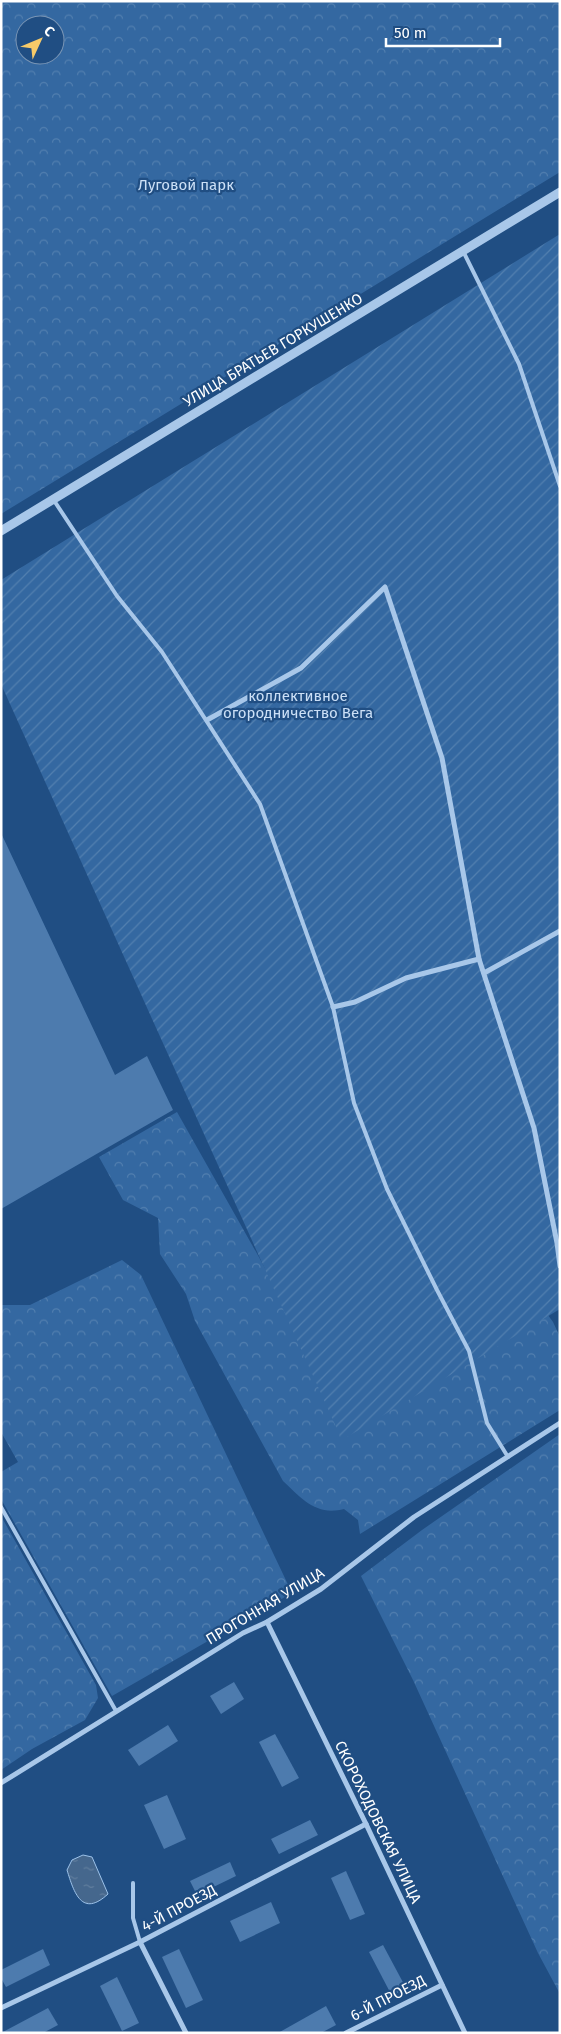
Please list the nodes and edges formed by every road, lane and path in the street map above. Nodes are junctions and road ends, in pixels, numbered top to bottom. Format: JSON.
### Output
{"nodes":[{"id":1,"x":560,"y":192,"type":"edge"},
{"id":2,"x":464,"y":251,"type":"junction"},
{"id":3,"x":560,"y":486,"type":"edge"},
{"id":4,"x":53,"y":500,"type":"junction"},
{"id":5,"x":1,"y":531,"type":"edge"},
{"id":6,"x":207,"y":720,"type":"junction"},
{"id":7,"x":560,"y":931,"type":"edge"},
{"id":8,"x":479,"y":959,"type":"junction"},
{"id":9,"x":484,"y":973,"type":"junction"},
{"id":10,"x":333,"y":1007,"type":"junction"},
{"id":11,"x":560,"y":1266,"type":"edge"},
{"id":12,"x":560,"y":1423,"type":"edge"},
{"id":13,"x":508,"y":1457,"type":"junction"},
{"id":14,"x":1,"y":1507,"type":"edge"},
{"id":15,"x":267,"y":1622,"type":"junction"},
{"id":16,"x":116,"y":1710,"type":"junction"},
{"id":17,"x":1,"y":1783,"type":"edge"},
{"id":18,"x":366,"y":1824,"type":"junction"},
{"id":19,"x":133,"y":1883,"type":"dead end"},
{"id":20,"x":140,"y":1942,"type":"junction"},
{"id":21,"x":442,"y":1985,"type":"junction"},
{"id":22,"x":1,"y":2008,"type":"edge"},
{"id":23,"x":186,"y":2033,"type":"edge"},
{"id":24,"x":346,"y":2033,"type":"edge"},
{"id":25,"x":465,"y":2033,"type":"edge"}],
"edges":[{"from":1,"to":2,"type":"street","name":"УЛИЦА БРАТЬЕВ ГОРКУШЕНКО"},
{"from":2,"to":3,"type":"lane"},
{"from":2,"to":4,"type":"street","name":"УЛИЦА БРАТЬЕВ ГОРКУШЕНКО"},
{"from":4,"to":5,"type":"street","name":"УЛИЦА БРАТЬЕВ ГОРКУШЕНКО"},
{"from":4,"to":6,"type":"lane"},
{"from":6,"to":8,"type":"street"},
{"from":6,"to":10,"type":"lane"},
{"from":7,"to":9,"type":"street"},
{"from":8,"to":9,"type":"street"},
{"from":8,"to":10,"type":"street"},
{"from":9,"to":11,"type":"street"},
{"from":10,"to":13,"type":"lane"},
{"from":12,"to":13,"type":"street","name":"ПРОГОННАЯ УЛИЦА"},
{"from":13,"to":15,"type":"street","name":"ПРОГОННАЯ УЛИЦА"},
{"from":14,"to":16,"type":"lane"},
{"from":15,"to":16,"type":"street","name":"ПРОГОННАЯ УЛИЦА"},
{"from":15,"to":18,"type":"street","name":"СКОРОХОДОВСКАЯ УЛИЦА"},
{"from":16,"to":17,"type":"street","name":"ПРОГОННАЯ УЛИЦА"},
{"from":18,"to":20,"type":"street","name":"4-Й ПРОЕЗД"},
{"from":18,"to":21,"type":"street","name":"СКОРОХОДОВСКАЯ УЛИЦА"},
{"from":19,"to":20,"type":"lane"},
{"from":20,"to":22,"type":"street","name":"4-Й ПРОЕЗД"},
{"from":20,"to":23,"type":"street"},
{"from":21,"to":24,"type":"street","name":"6-Й ПРОЕЗД"},
{"from":21,"to":25,"type":"street","name":"СКОРОХОДОВСКАЯ УЛИЦА"}]}
